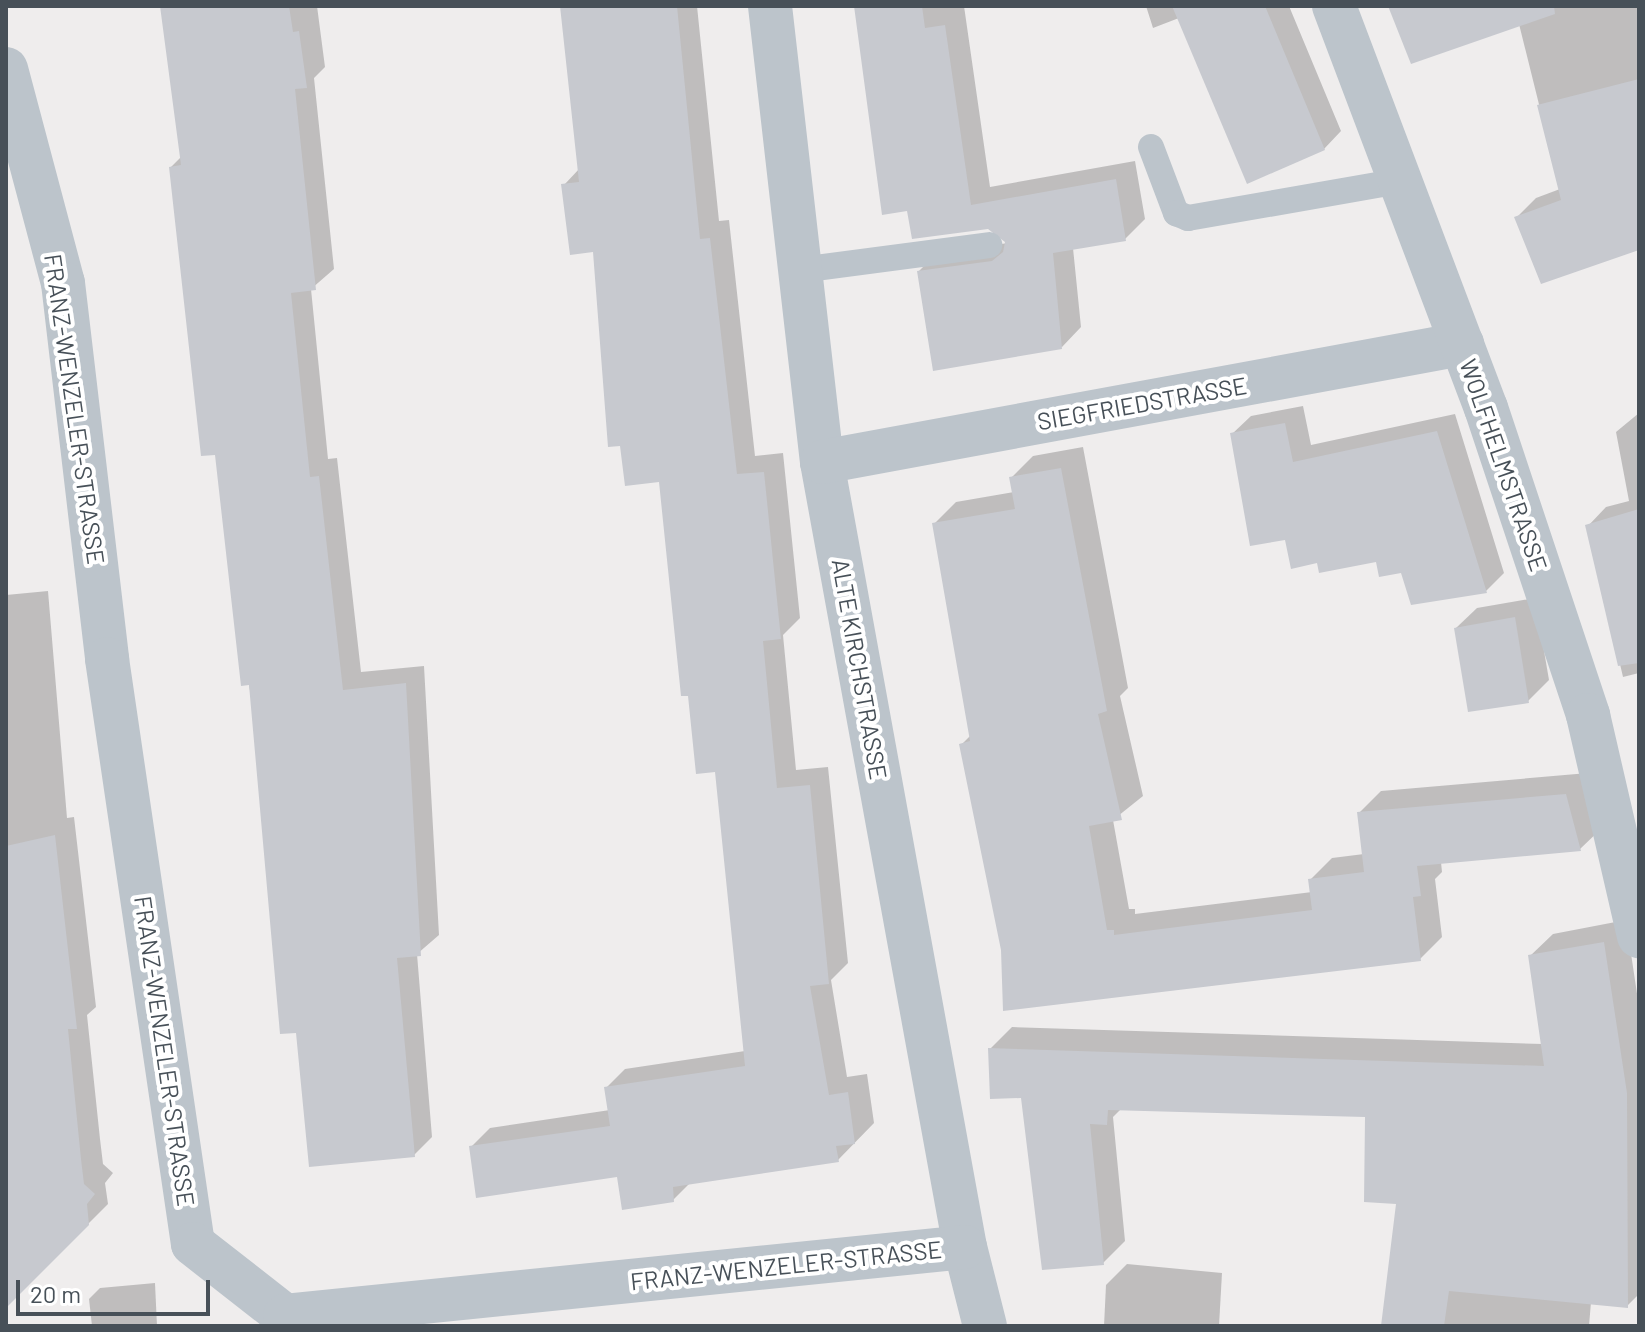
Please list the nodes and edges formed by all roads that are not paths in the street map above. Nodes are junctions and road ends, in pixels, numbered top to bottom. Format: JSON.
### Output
{"nodes":[{"id":1,"x":770,"y":6,"type":"edge"},
{"id":2,"x":1334,"y":6,"type":"edge"},
{"id":3,"x":6,"y":69,"type":"edge"},
{"id":4,"x":1151,"y":147,"type":"dead end"},
{"id":5,"x":1400,"y":181,"type":"junction"},
{"id":6,"x":989,"y":245,"type":"dead end"},
{"id":7,"x":800,"y":270,"type":"junction"},
{"id":8,"x":1462,"y":344,"type":"junction"},
{"id":9,"x":822,"y":462,"type":"junction"},
{"id":10,"x":1639,"y":936,"type":"edge"},
{"id":11,"x":965,"y":1247,"type":"junction"},
{"id":12,"x":985,"y":1326,"type":"edge"}],
"edges":[{"from":1,"to":7,"type":"street","name":"ALTE KIRCHSTRASSE"},
{"from":2,"to":5,"type":"street","name":"WOLFHELMSTRASSE"},
{"from":3,"to":11,"type":"street","name":"FRANZ-WENZELER-STRASSE"},
{"from":4,"to":5,"type":"lane"},
{"from":5,"to":8,"type":"street","name":"WOLFHELMSTRASSE"},
{"from":6,"to":7,"type":"lane"},
{"from":7,"to":9,"type":"street","name":"ALTE KIRCHSTRASSE"},
{"from":8,"to":9,"type":"street","name":"SIEGFRIEDSTRASSE"},
{"from":8,"to":10,"type":"street","name":"WOLFHELMSTRASSE"},
{"from":9,"to":11,"type":"street","name":"ALTE KIRCHSTRASSE"},
{"from":11,"to":12,"type":"street","name":"ALTE KIRCHSTRASSE"}]}
